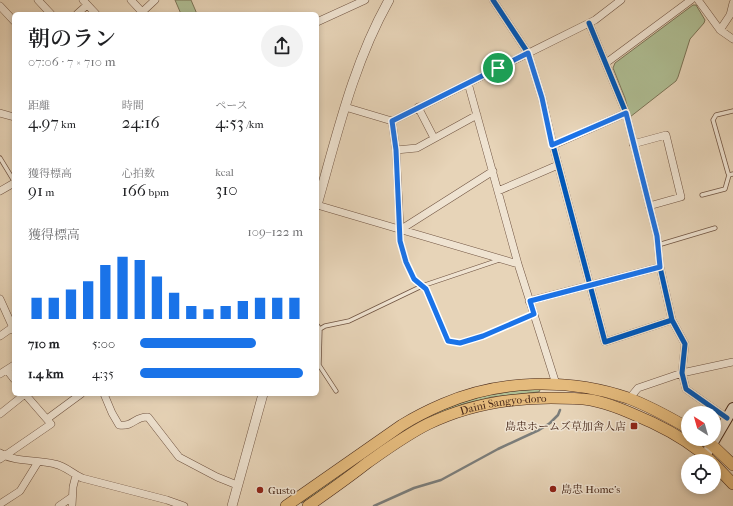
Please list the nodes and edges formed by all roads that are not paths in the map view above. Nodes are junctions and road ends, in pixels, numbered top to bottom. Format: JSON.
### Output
{"nodes":[{"id":1,"x":38,"y":0,"type":"edge"},
{"id":2,"x":131,"y":0,"type":"edge"},
{"id":3,"x":156,"y":0,"type":"edge"},
{"id":4,"x":365,"y":0,"type":"edge"},
{"id":5,"x":389,"y":0,"type":"edge"},
{"id":6,"x":493,"y":0,"type":"edge"},
{"id":7,"x":621,"y":0,"type":"edge"},
{"id":8,"x":691,"y":0,"type":"edge"},
{"id":9,"x":698,"y":0,"type":"edge"},
{"id":10,"x":85,"y":2,"type":"edge"},
{"id":11,"x":733,"y":3,"type":"edge"},
{"id":12,"x":0,"y":6,"type":"edge"},
{"id":13,"x":49,"y":12,"type":"edge"},
{"id":14,"x":78,"y":12,"type":"edge"},
{"id":15,"x":94,"y":12,"type":"edge"},
{"id":16,"x":141,"y":12,"type":"edge"},
{"id":17,"x":143,"y":12,"type":"edge"},
{"id":18,"x":12,"y":19,"type":"edge"},
{"id":19,"x":319,"y":21,"type":"edge"},
{"id":20,"x":589,"y":23,"type":"junction"},
{"id":21,"x":720,"y":30,"type":"junction"},
{"id":22,"x":733,"y":40,"type":"edge"},
{"id":23,"x":528,"y":53,"type":"junction"},
{"id":24,"x":606,"y":63,"type":"junction"},
{"id":25,"x":468,"y":83,"type":"junction"},
{"id":26,"x":345,"y":107,"type":"junction"},
{"id":27,"x":418,"y":108,"type":"junction"},
{"id":28,"x":733,"y":111,"type":"edge"},
{"id":29,"x":0,"y":113,"type":"edge"},
{"id":30,"x":626,"y":113,"type":"junction"},
{"id":31,"x":477,"y":115,"type":"junction"},
{"id":32,"x":12,"y":116,"type":"edge"},
{"id":33,"x":392,"y":121,"type":"junction"},
{"id":34,"x":434,"y":138,"type":"junction"},
{"id":35,"x":633,"y":144,"type":"junction"},
{"id":36,"x":552,"y":145,"type":"junction"},
{"id":37,"x":396,"y":150,"type":"junction"},
{"id":38,"x":0,"y":158,"type":"edge"},
{"id":39,"x":558,"y":165,"type":"junction"},
{"id":40,"x":493,"y":171,"type":"junction"},
{"id":41,"x":731,"y":175,"type":"edge"},
{"id":42,"x":12,"y":179,"type":"edge"},
{"id":43,"x":12,"y":183,"type":"edge"},
{"id":44,"x":0,"y":191,"type":"edge"},
{"id":45,"x":498,"y":191,"type":"junction"},
{"id":46,"x":702,"y":194,"type":"dead end"},
{"id":47,"x":319,"y":198,"type":"edge"},
{"id":48,"x":319,"y":206,"type":"edge"},
{"id":49,"x":649,"y":206,"type":"junction"},
{"id":50,"x":715,"y":228,"type":"dead end"},
{"id":51,"x":400,"y":230,"type":"junction"},
{"id":52,"x":658,"y":245,"type":"junction"},
{"id":53,"x":502,"y":259,"type":"junction"},
{"id":54,"x":518,"y":264,"type":"junction"},
{"id":55,"x":660,"y":267,"type":"junction"},
{"id":56,"x":590,"y":285,"type":"junction"},
{"id":57,"x":422,"y":286,"type":"junction"},
{"id":58,"x":0,"y":299,"type":"edge"},
{"id":59,"x":530,"y":301,"type":"junction"},
{"id":60,"x":534,"y":314,"type":"junction"},
{"id":61,"x":672,"y":320,"type":"junction"},
{"id":62,"x":12,"y":325,"type":"edge"},
{"id":63,"x":320,"y":329,"type":"joint"},
{"id":64,"x":12,"y":330,"type":"edge"},
{"id":65,"x":0,"y":336,"type":"edge"},
{"id":66,"x":733,"y":362,"type":"edge"},
{"id":67,"x":12,"y":366,"type":"edge"},
{"id":68,"x":7,"y":370,"type":"junction"},
{"id":69,"x":682,"y":373,"type":"junction"},
{"id":70,"x":0,"y":374,"type":"edge"},
{"id":71,"x":12,"y":376,"type":"edge"},
{"id":72,"x":556,"y":384,"type":"junction"},
{"id":73,"x":336,"y":391,"type":"dead end"},
{"id":74,"x":22,"y":396,"type":"edge"},
{"id":75,"x":27,"y":396,"type":"edge"},
{"id":76,"x":78,"y":396,"type":"edge"},
{"id":77,"x":105,"y":396,"type":"edge"},
{"id":78,"x":262,"y":396,"type":"edge"},
{"id":79,"x":628,"y":398,"type":"junction"},
{"id":80,"x":733,"y":408,"type":"edge"},
{"id":81,"x":0,"y":414,"type":"edge"},
{"id":82,"x":727,"y":418,"type":"junction"},
{"id":83,"x":46,"y":419,"type":"junction"},
{"id":84,"x":681,"y":424,"type":"edge"},
{"id":85,"x":721,"y":426,"type":"edge"},
{"id":86,"x":712,"y":446,"type":"edge"},
{"id":87,"x":703,"y":454,"type":"edge"},
{"id":88,"x":2,"y":456,"type":"edge"},
{"id":89,"x":38,"y":462,"type":"junction"},
{"id":90,"x":733,"y":465,"type":"edge"},
{"id":91,"x":721,"y":471,"type":"edge"},
{"id":92,"x":76,"y":475,"type":"junction"},
{"id":93,"x":733,"y":484,"type":"edge"},
{"id":94,"x":237,"y":485,"type":"junction"},
{"id":95,"x":72,"y":497,"type":"junction"},
{"id":96,"x":0,"y":504,"type":"edge"},
{"id":97,"x":59,"y":506,"type":"edge"},
{"id":98,"x":72,"y":506,"type":"edge"},
{"id":99,"x":184,"y":506,"type":"edge"},
{"id":100,"x":232,"y":506,"type":"edge"},
{"id":101,"x":286,"y":506,"type":"edge"},
{"id":102,"x":308,"y":506,"type":"edge"}],
"edges":[{"from":1,"to":13,"type":"street"},
{"from":2,"to":16,"type":"street"},
{"from":3,"to":17,"type":"street"},
{"from":4,"to":19,"type":"street"},
{"from":5,"to":26,"type":"street"},
{"from":6,"to":23,"type":"street"},
{"from":7,"to":20,"type":"street"},
{"from":8,"to":24,"type":"street"},
{"from":9,"to":21,"type":"street"},
{"from":10,"to":14,"type":"street"},
{"from":10,"to":15,"type":"street"},
{"from":11,"to":21,"type":"street"},
{"from":12,"to":18,"type":"street"},
{"from":20,"to":23,"type":"street"},
{"from":20,"to":24,"type":"street"},
{"from":21,"to":22,"type":"street"},
{"from":23,"to":25,"type":"street"},
{"from":23,"to":36,"type":"street"},
{"from":24,"to":30,"type":"street"},
{"from":25,"to":27,"type":"street"},
{"from":25,"to":31,"type":"street"},
{"from":26,"to":33,"type":"street"},
{"from":26,"to":47,"type":"street"},
{"from":27,"to":33,"type":"street"},
{"from":27,"to":34,"type":"street"},
{"from":28,"to":41,"type":"lane"},
{"from":29,"to":32,"type":"street"},
{"from":30,"to":35,"type":"street"},
{"from":30,"to":36,"type":"street"},
{"from":31,"to":34,"type":"street"},
{"from":31,"to":40,"type":"street"},
{"from":33,"to":37,"type":"street"},
{"from":34,"to":37,"type":"street"},
{"from":35,"to":49,"type":"street"},
{"from":35,"to":49,"type":"street"},
{"from":36,"to":39,"type":"street"},
{"from":37,"to":51,"type":"street"},
{"from":38,"to":42,"type":"lane"},
{"from":39,"to":45,"type":"street"},
{"from":39,"to":56,"type":"street"},
{"from":40,"to":45,"type":"street"},
{"from":40,"to":51,"type":"street"},
{"from":41,"to":46,"type":"lane"},
{"from":43,"to":44,"type":"street"},
{"from":45,"to":54,"type":"street"},
{"from":48,"to":51,"type":"street"},
{"from":49,"to":52,"type":"street"},
{"from":50,"to":52,"type":"lane"},
{"from":51,"to":53,"type":"street"},
{"from":51,"to":57,"type":"lane"},
{"from":52,"to":55,"type":"street"},
{"from":53,"to":54,"type":"street"},
{"from":53,"to":57,"type":"lane"},
{"from":54,"to":59,"type":"street"},
{"from":55,"to":56,"type":"street"},
{"from":55,"to":61,"type":"street"},
{"from":56,"to":59,"type":"street"},
{"from":56,"to":61,"type":"street"},
{"from":57,"to":60,"type":"lane"},
{"from":57,"to":63,"type":"lane"},
{"from":58,"to":62,"type":"street"},
{"from":59,"to":60,"type":"street"},
{"from":60,"to":72,"type":"street"},
{"from":61,"to":69,"type":"street"},
{"from":63,"to":73,"type":"lane"},
{"from":64,"to":65,"type":"street"},
{"from":66,"to":69,"type":"street"},
{"from":67,"to":68,"type":"street"},
{"from":68,"to":70,"type":"street"},
{"from":68,"to":71,"type":"street"},
{"from":69,"to":79,"type":"street"},
{"from":69,"to":82,"type":"street"},
{"from":72,"to":79,"type":"main road","name":"Daini Sangyo-doro"},
{"from":72,"to":101,"type":"main road","name":"Daini Sangyo-doro"},
{"from":74,"to":81,"type":"street"},
{"from":75,"to":83,"type":"street"},
{"from":76,"to":83,"type":"street"},
{"from":77,"to":94,"type":"street"},
{"from":78,"to":94,"type":"street"},
{"from":79,"to":84,"type":"main road","name":"Daini Sangyo-doro"},
{"from":80,"to":82,"type":"main road"},
{"from":82,"to":85,"type":"main road"},
{"from":83,"to":88,"type":"street"},
{"from":86,"to":90,"type":"main road"},
{"from":87,"to":102,"type":"main road","name":"Daini Sangyo-doro"},
{"from":88,"to":89,"type":"street"},
{"from":89,"to":92,"type":"street"},
{"from":89,"to":96,"type":"street"},
{"from":91,"to":93,"type":"main road"},
{"from":92,"to":95,"type":"street"},
{"from":92,"to":99,"type":"street"},
{"from":94,"to":100,"type":"street"},
{"from":95,"to":97,"type":"street"},
{"from":95,"to":98,"type":"street"}]}
